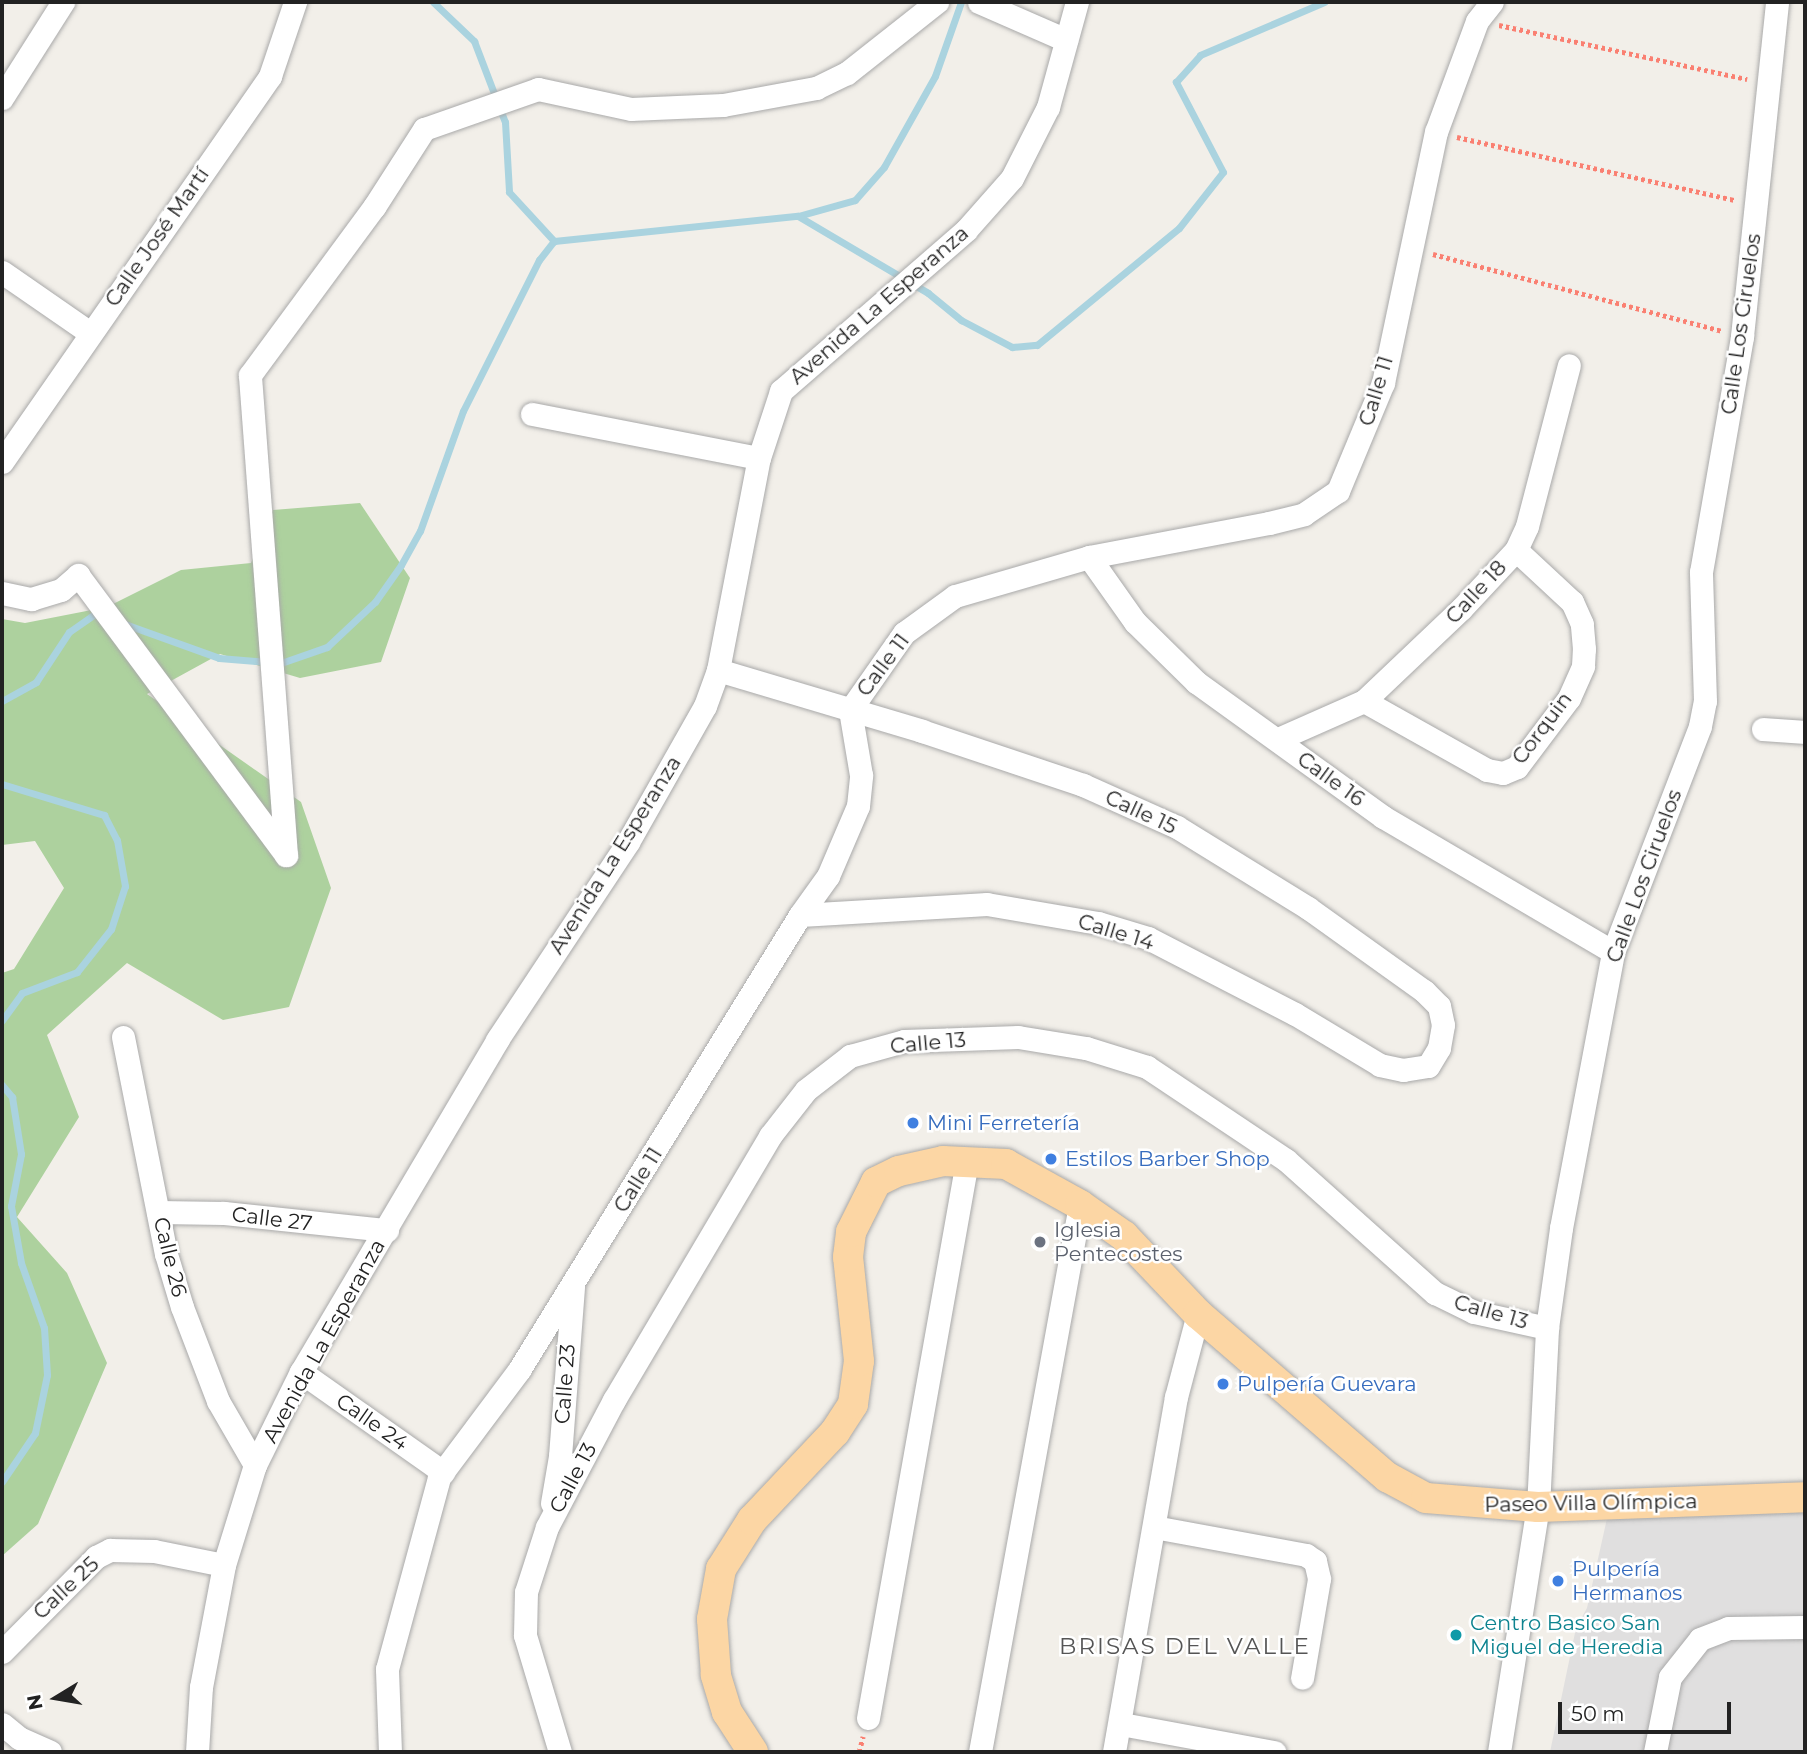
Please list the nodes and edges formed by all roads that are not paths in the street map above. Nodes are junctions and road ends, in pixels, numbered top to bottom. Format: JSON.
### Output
{"nodes":[{"id":1,"x":63,"y":2,"type":"edge"},
{"id":2,"x":295,"y":2,"type":"edge"},
{"id":3,"x":1077,"y":2,"type":"edge"},
{"id":4,"x":1492,"y":2,"type":"edge"},
{"id":5,"x":1777,"y":2,"type":"edge"},
{"id":6,"x":982,"y":3,"type":"edge"},
{"id":7,"x":930,"y":6,"type":"edge"},
{"id":8,"x":1066,"y":40,"type":"junction"},
{"id":9,"x":2,"y":98,"type":"edge"},
{"id":10,"x":2,"y":272,"type":"edge"},
{"id":11,"x":90,"y":333,"type":"junction"},
{"id":12,"x":1569,"y":365,"type":"dead end"},
{"id":13,"x":532,"y":414,"type":"dead end"},
{"id":14,"x":759,"y":458,"type":"junction"},
{"id":15,"x":2,"y":463,"type":"edge"},
{"id":16,"x":1516,"y":550,"type":"junction"},
{"id":17,"x":1089,"y":557,"type":"junction"},
{"id":18,"x":2,"y":593,"type":"edge"},
{"id":19,"x":718,"y":670,"type":"junction"},
{"id":20,"x":1364,"y":701,"type":"junction"},
{"id":21,"x":850,"y":710,"type":"junction"},
{"id":22,"x":1763,"y":729,"type":"dead end"},
{"id":23,"x":1805,"y":732,"type":"edge"},
{"id":24,"x":1278,"y":739,"type":"junction"},
{"id":25,"x":800,"y":915,"type":"junction"},
{"id":26,"x":1613,"y":952,"type":"junction"},
{"id":27,"x":123,"y":1037,"type":"dead end"},
{"id":28,"x":1403,"y":1070,"type":"joint"},
{"id":29,"x":967,"y":1161,"type":"junction"},
{"id":30,"x":1080,"y":1205,"type":"junction"},
{"id":31,"x":158,"y":1212,"type":"junction"},
{"id":32,"x":387,"y":1230,"type":"junction"},
{"id":33,"x":574,"y":1282,"type":"junction"},
{"id":34,"x":1198,"y":1314,"type":"junction"},
{"id":35,"x":1547,"y":1328,"type":"junction"},
{"id":36,"x":301,"y":1373,"type":"junction"},
{"id":37,"x":255,"y":1465,"type":"junction"},
{"id":38,"x":443,"y":1472,"type":"junction"},
{"id":39,"x":1805,"y":1497,"type":"edge"},
{"id":40,"x":1538,"y":1507,"type":"junction"},
{"id":41,"x":547,"y":1527,"type":"junction"},
{"id":42,"x":1154,"y":1527,"type":"junction"},
{"id":43,"x":224,"y":1566,"type":"junction"},
{"id":44,"x":1805,"y":1627,"type":"edge"},
{"id":45,"x":2,"y":1652,"type":"edge"},
{"id":46,"x":1302,"y":1678,"type":"dead end"},
{"id":47,"x":868,"y":1718,"type":"dead end"},
{"id":48,"x":2,"y":1724,"type":"edge"},
{"id":49,"x":1121,"y":1724,"type":"junction"},
{"id":50,"x":50,"y":1752,"type":"edge"},
{"id":51,"x":197,"y":1752,"type":"edge"},
{"id":52,"x":390,"y":1752,"type":"edge"},
{"id":53,"x":560,"y":1752,"type":"edge"},
{"id":54,"x":753,"y":1752,"type":"edge"},
{"id":55,"x":980,"y":1752,"type":"edge"},
{"id":56,"x":1114,"y":1752,"type":"edge"},
{"id":57,"x":1274,"y":1752,"type":"edge"},
{"id":58,"x":1499,"y":1752,"type":"edge"},
{"id":59,"x":1655,"y":1752,"type":"edge"}],
"edges":[{"from":1,"to":9,"type":"street"},
{"from":2,"to":11,"type":"street","name":"Calle José Martí"},
{"from":3,"to":8,"type":"street","name":"Avenida La Esperanza"},
{"from":4,"to":17,"type":"street","name":"Calle 11"},
{"from":5,"to":26,"type":"street","name":"Calle Los Ciruelos"},
{"from":6,"to":8,"type":"street"},
{"from":7,"to":18,"type":"street"},
{"from":8,"to":14,"type":"street","name":"Avenida La Esperanza"},
{"from":10,"to":11,"type":"street"},
{"from":11,"to":15,"type":"street","name":"Calle José Martí"},
{"from":12,"to":16,"type":"street","name":"Calle 18"},
{"from":13,"to":14,"type":"street"},
{"from":14,"to":19,"type":"street","name":"Avenida La Esperanza"},
{"from":16,"to":20,"type":"street","name":"Calle 18"},
{"from":16,"to":20,"type":"street","name":"Corquin"},
{"from":17,"to":21,"type":"street","name":"Calle 11"},
{"from":17,"to":24,"type":"street","name":"Calle 16"},
{"from":19,"to":21,"type":"street","name":"Calle 15"},
{"from":19,"to":32,"type":"street","name":"Avenida La Esperanza"},
{"from":20,"to":24,"type":"street","name":"Calle 18"},
{"from":21,"to":25,"type":"street","name":"Calle 11"},
{"from":21,"to":28,"type":"street","name":"Calle 15"},
{"from":22,"to":23,"type":"street"},
{"from":24,"to":26,"type":"street","name":"Calle 16"},
{"from":25,"to":28,"type":"street","name":"Calle 14"},
{"from":25,"to":33,"type":"street","name":"Calle 11"},
{"from":26,"to":35,"type":"street","name":"Calle Los Ciruelos"},
{"from":27,"to":31,"type":"street","name":"Calle 26"},
{"from":29,"to":30,"type":"main road","name":"Paseo Villa Olímpica"},
{"from":29,"to":47,"type":"street"},
{"from":29,"to":54,"type":"main road","name":"Paseo Villa Olímpica"},
{"from":30,"to":34,"type":"main road","name":"Paseo Villa Olímpica"},
{"from":30,"to":55,"type":"street"},
{"from":31,"to":32,"type":"street","name":"Calle 27"},
{"from":31,"to":37,"type":"street","name":"Calle 26"},
{"from":32,"to":36,"type":"street","name":"Avenida La Esperanza"},
{"from":33,"to":38,"type":"street","name":"Calle 11"},
{"from":33,"to":41,"type":"street","name":"Calle 23"},
{"from":34,"to":40,"type":"main road","name":"Paseo Villa Olímpica"},
{"from":34,"to":42,"type":"street"},
{"from":35,"to":40,"type":"street","name":"Calle Los Ciruelos"},
{"from":35,"to":41,"type":"street","name":"Calle 13"},
{"from":36,"to":37,"type":"street","name":"Avenida La Esperanza"},
{"from":36,"to":38,"type":"street","name":"Calle 24"},
{"from":37,"to":43,"type":"street","name":"Avenida La Esperanza"},
{"from":38,"to":52,"type":"street","name":"Calle 11"},
{"from":39,"to":40,"type":"main road","name":"Paseo Villa Olímpica"},
{"from":40,"to":58,"type":"street","name":"Calle Los Ciruelos"},
{"from":41,"to":53,"type":"street","name":"Calle 13"},
{"from":42,"to":46,"type":"street"},
{"from":42,"to":49,"type":"street"},
{"from":43,"to":45,"type":"street","name":"Calle 25"},
{"from":43,"to":51,"type":"street","name":"Avenida La Esperanza"},
{"from":44,"to":59,"type":"street"},
{"from":48,"to":50,"type":"street"},
{"from":49,"to":56,"type":"street"},
{"from":49,"to":57,"type":"street"}]}
